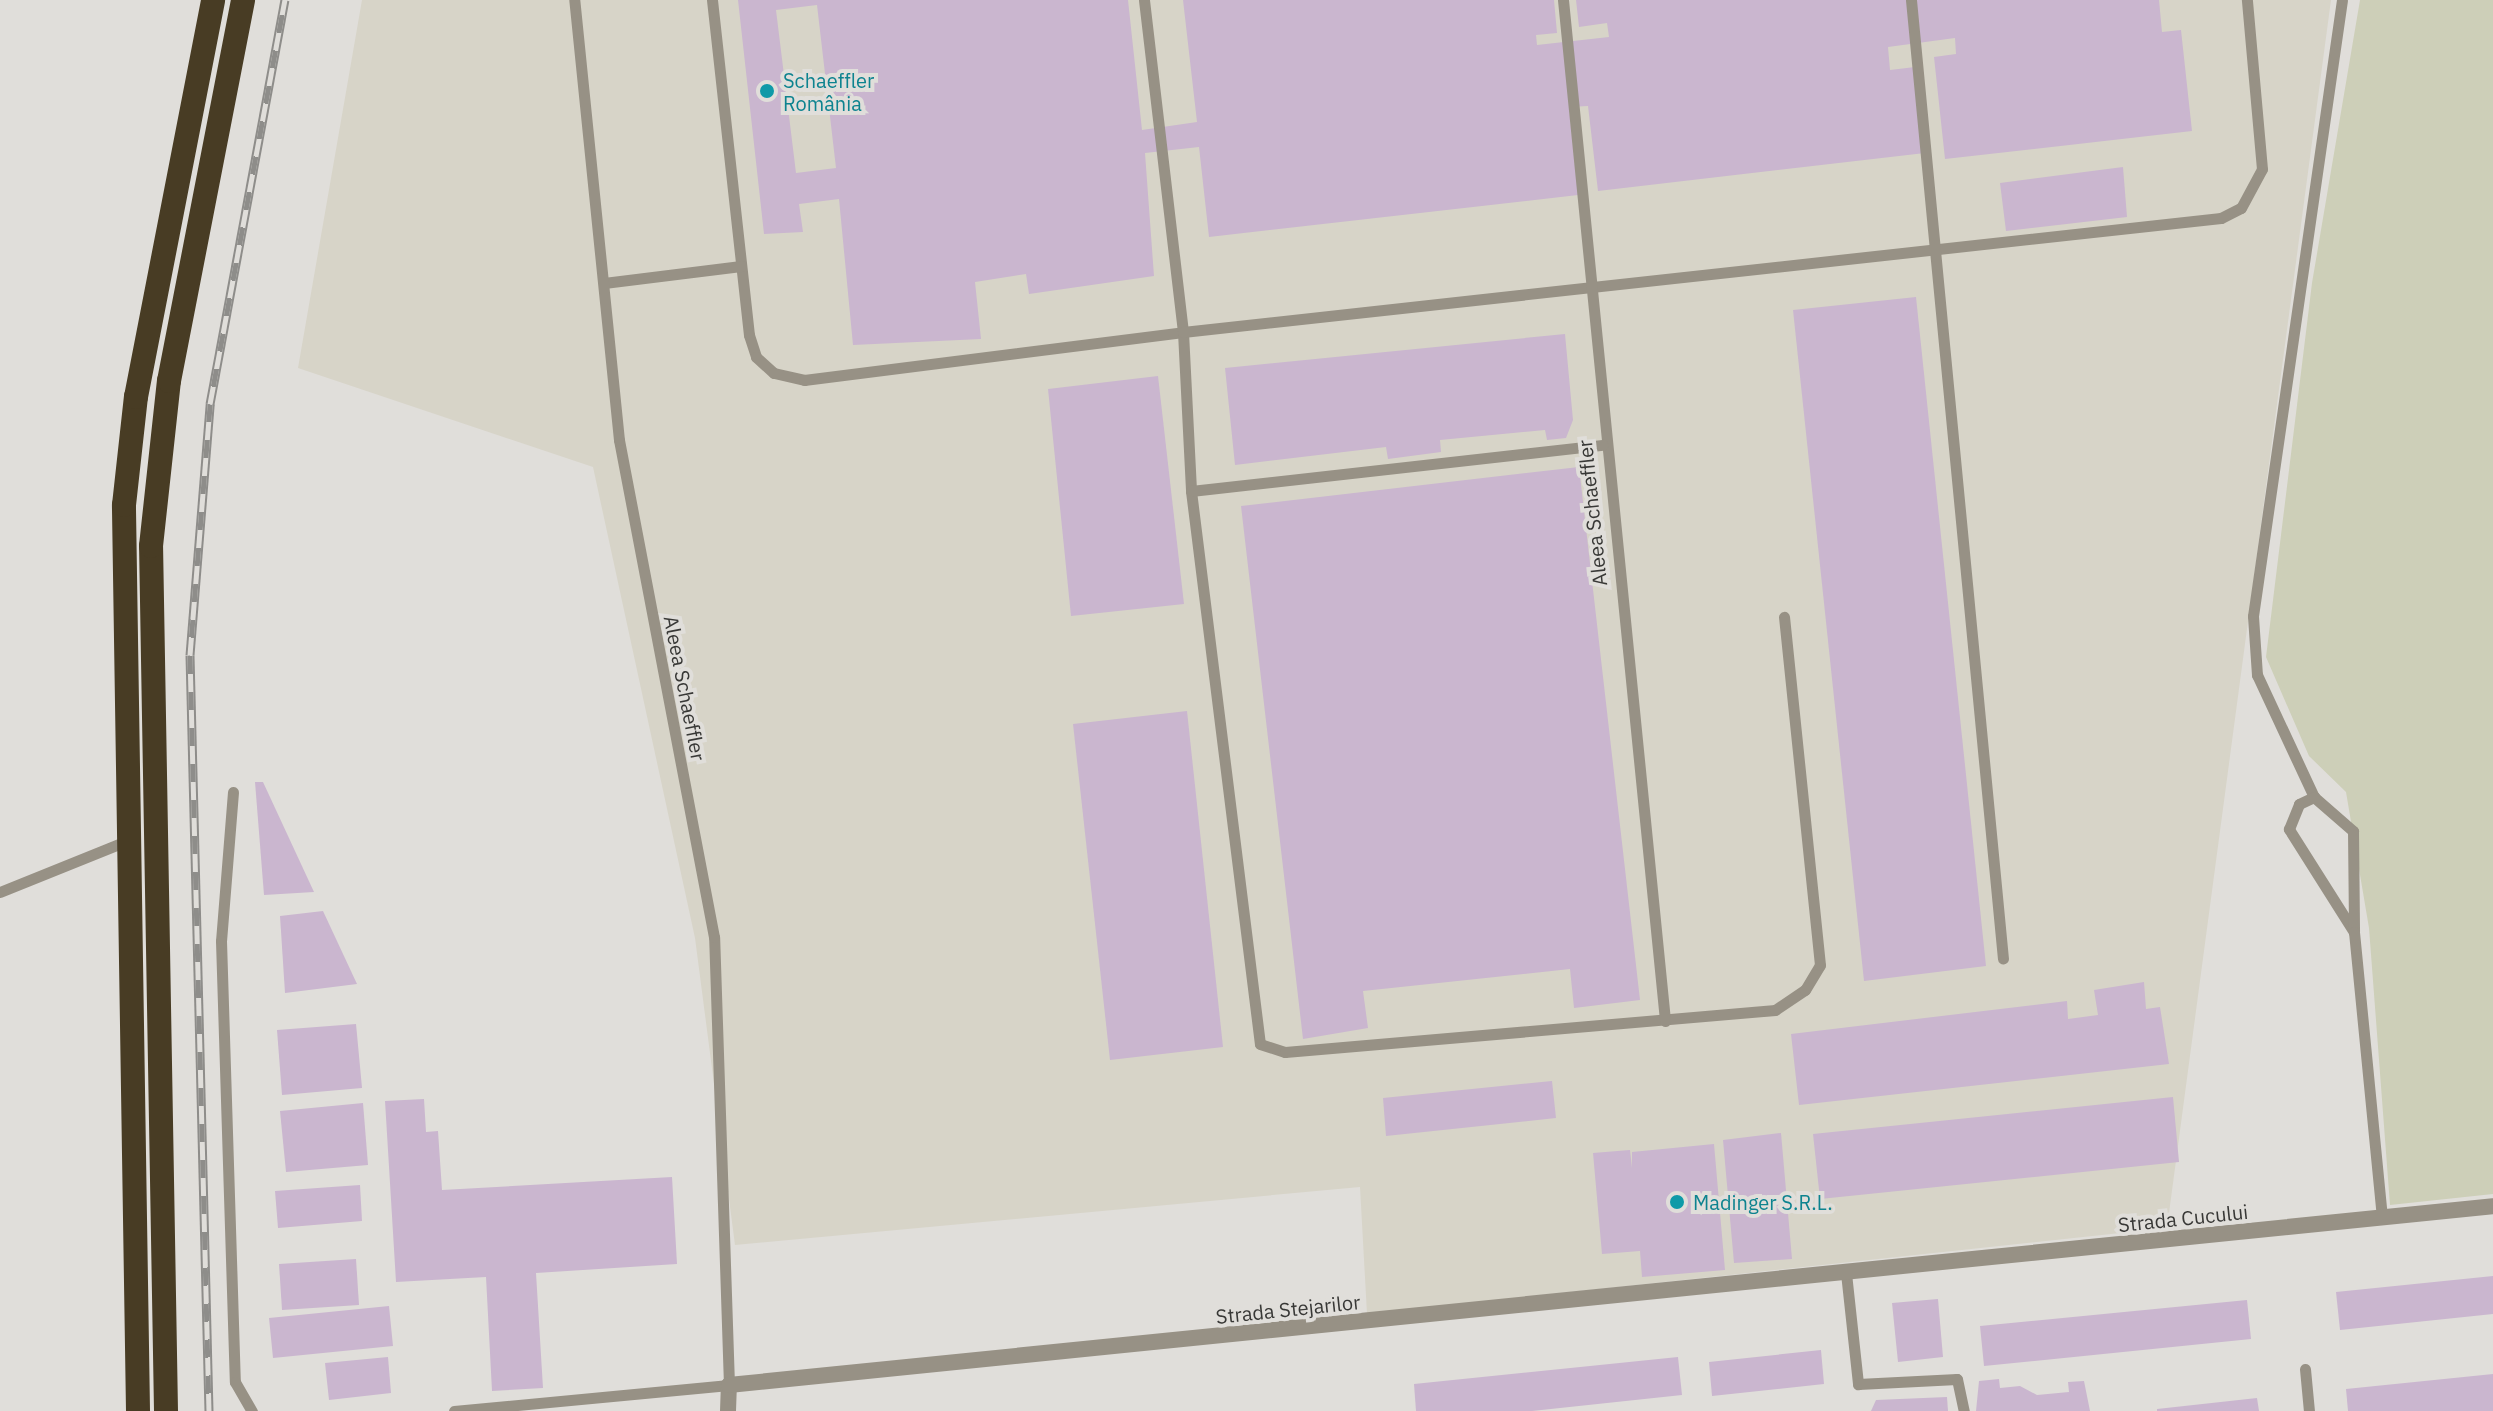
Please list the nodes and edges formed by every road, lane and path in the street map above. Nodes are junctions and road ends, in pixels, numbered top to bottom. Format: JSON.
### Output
{"nodes":[{"id":1,"x":213,"y":0,"type":"edge"},
{"id":2,"x":243,"y":0,"type":"edge"},
{"id":3,"x":574,"y":0,"type":"edge"},
{"id":4,"x":712,"y":0,"type":"edge"},
{"id":5,"x":1144,"y":0,"type":"edge"},
{"id":6,"x":1563,"y":0,"type":"edge"},
{"id":7,"x":1911,"y":0,"type":"edge"},
{"id":8,"x":2247,"y":0,"type":"edge"},
{"id":9,"x":2342,"y":0,"type":"edge"},
{"id":10,"x":1938,"y":251,"type":"junction"},
{"id":11,"x":741,"y":266,"type":"junction"},
{"id":12,"x":604,"y":283,"type":"junction"},
{"id":13,"x":1589,"y":288,"type":"junction"},
{"id":14,"x":1183,"y":332,"type":"junction"},
{"id":15,"x":1602,"y":445,"type":"junction"},
{"id":16,"x":1191,"y":491,"type":"junction"},
{"id":17,"x":1784,"y":617,"type":"dead end"},
{"id":18,"x":233,"y":792,"type":"dead end"},
{"id":19,"x":2314,"y":797,"type":"junction"},
{"id":20,"x":126,"y":841,"type":"junction"},
{"id":21,"x":0,"y":892,"type":"edge"},
{"id":22,"x":2354,"y":932,"type":"junction"},
{"id":23,"x":2003,"y":959,"type":"dead end"},
{"id":24,"x":1665,"y":1021,"type":"junction"},
{"id":25,"x":2493,"y":1206,"type":"edge"},
{"id":26,"x":2382,"y":1217,"type":"junction"},
{"id":27,"x":1877,"y":1270,"type":"joint"},
{"id":28,"x":1846,"y":1273,"type":"junction"},
{"id":29,"x":2305,"y":1369,"type":"dead end"},
{"id":30,"x":729,"y":1385,"type":"junction"},
{"id":31,"x":602,"y":1397,"type":"junction"},
{"id":32,"x":138,"y":1411,"type":"edge"},
{"id":33,"x":166,"y":1411,"type":"edge"},
{"id":34,"x":252,"y":1411,"type":"edge"},
{"id":35,"x":454,"y":1411,"type":"edge"},
{"id":36,"x":590,"y":1411,"type":"edge"},
{"id":37,"x":728,"y":1411,"type":"edge"},
{"id":38,"x":1964,"y":1411,"type":"edge"},
{"id":39,"x":2309,"y":1411,"type":"edge"}],
"edges":[{"from":1,"to":20,"type":"highway"},
{"from":2,"to":33,"type":"highway"},
{"from":3,"to":12,"type":"lane","name":"Aleea Schaeffler"},
{"from":4,"to":11,"type":"lane"},
{"from":5,"to":14,"type":"lane"},
{"from":6,"to":13,"type":"lane","name":"Aleea Schaeffler"},
{"from":7,"to":10,"type":"lane"},
{"from":8,"to":10,"type":"lane"},
{"from":9,"to":19,"type":"lane"},
{"from":10,"to":13,"type":"lane"},
{"from":10,"to":23,"type":"lane"},
{"from":11,"to":12,"type":"lane"},
{"from":11,"to":14,"type":"lane"},
{"from":12,"to":30,"type":"lane","name":"Aleea Schaeffler"},
{"from":13,"to":14,"type":"lane"},
{"from":13,"to":15,"type":"lane","name":"Aleea Schaeffler"},
{"from":14,"to":16,"type":"lane"},
{"from":15,"to":16,"type":"lane"},
{"from":15,"to":24,"type":"lane","name":"Aleea Schaeffler"},
{"from":16,"to":24,"type":"lane"},
{"from":17,"to":24,"type":"lane"},
{"from":18,"to":34,"type":"lane"},
{"from":19,"to":22,"type":"lane"},
{"from":19,"to":22,"type":"lane"},
{"from":20,"to":21,"type":"lane"},
{"from":20,"to":32,"type":"highway"},
{"from":22,"to":26,"type":"lane"},
{"from":25,"to":26,"type":"street","name":"Strada Cucului"},
{"from":26,"to":27,"type":"street","name":"Strada Cucului"},
{"from":27,"to":28,"type":"street","name":"Strada Stejarilor"},
{"from":28,"to":30,"type":"street","name":"Strada Stejarilor"},
{"from":28,"to":38,"type":"lane"},
{"from":29,"to":39,"type":"lane"},
{"from":30,"to":31,"type":"lane"},
{"from":30,"to":37,"type":"street"},
{"from":31,"to":35,"type":"lane"},
{"from":31,"to":36,"type":"lane"}]}
